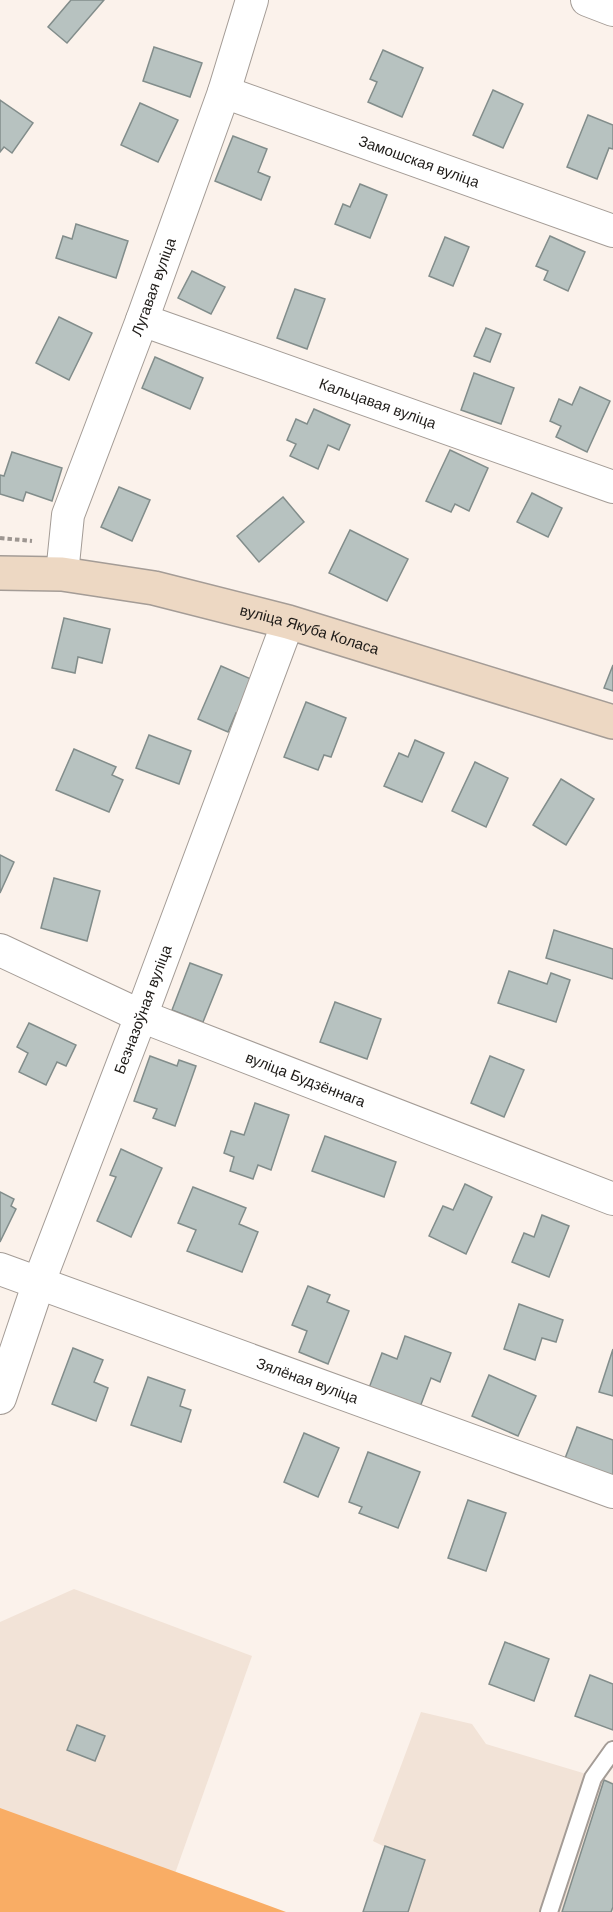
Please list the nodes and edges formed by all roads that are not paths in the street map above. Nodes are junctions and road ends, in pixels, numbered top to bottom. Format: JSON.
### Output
{"nodes":[{"id":1,"x":252,"y":0,"type":"edge"},
{"id":2,"x":587,"y":0,"type":"edge"},
{"id":3,"x":613,"y":10,"type":"edge"},
{"id":4,"x":224,"y":93,"type":"junction"},
{"id":5,"x":613,"y":231,"type":"edge"},
{"id":6,"x":142,"y":320,"type":"junction"},
{"id":7,"x":613,"y":487,"type":"edge"},
{"id":8,"x":0,"y":573,"type":"edge"},
{"id":9,"x":62,"y":574,"type":"junction"},
{"id":10,"x":288,"y":622,"type":"junction"},
{"id":11,"x":613,"y":722,"type":"edge"},
{"id":12,"x":0,"y":951,"type":"edge"},
{"id":13,"x":141,"y":1016,"type":"junction"},
{"id":14,"x":613,"y":1199,"type":"edge"},
{"id":15,"x":0,"y":1269,"type":"edge"},
{"id":16,"x":39,"y":1282,"type":"junction"},
{"id":17,"x":0,"y":1398,"type":"edge"},
{"id":18,"x":613,"y":1492,"type":"edge"},
{"id":19,"x":613,"y":1750,"type":"edge"},
{"id":20,"x":549,"y":1912,"type":"edge"}],
"edges":[{"from":1,"to":4,"type":"street","name":"Лугавая вуліца"},
{"from":2,"to":3,"type":"street"},
{"from":4,"to":5,"type":"street","name":"Замошская вуліца"},
{"from":4,"to":6,"type":"street","name":"Лугавая вуліца"},
{"from":6,"to":7,"type":"street","name":"Кальцавая вуліца"},
{"from":6,"to":9,"type":"street","name":"Лугавая вуліца"},
{"from":8,"to":9,"type":"main road","name":"вуліца Якуба Коласа"},
{"from":9,"to":10,"type":"main road","name":"вуліца Якуба Коласа"},
{"from":10,"to":11,"type":"main road","name":"вуліца Якуба Коласа"},
{"from":10,"to":13,"type":"street","name":"Безназоўная вуліца"},
{"from":12,"to":13,"type":"street","name":"вуліца Будзённага"},
{"from":13,"to":14,"type":"street","name":"вуліца Будзённага"},
{"from":13,"to":16,"type":"street","name":"Безназоўная вуліца"},
{"from":15,"to":16,"type":"street","name":"Зялёная вуліца"},
{"from":16,"to":17,"type":"street","name":"Безназоўная вуліца"},
{"from":16,"to":18,"type":"street","name":"Зялёная вуліца"},
{"from":19,"to":20,"type":"lane"}]}
